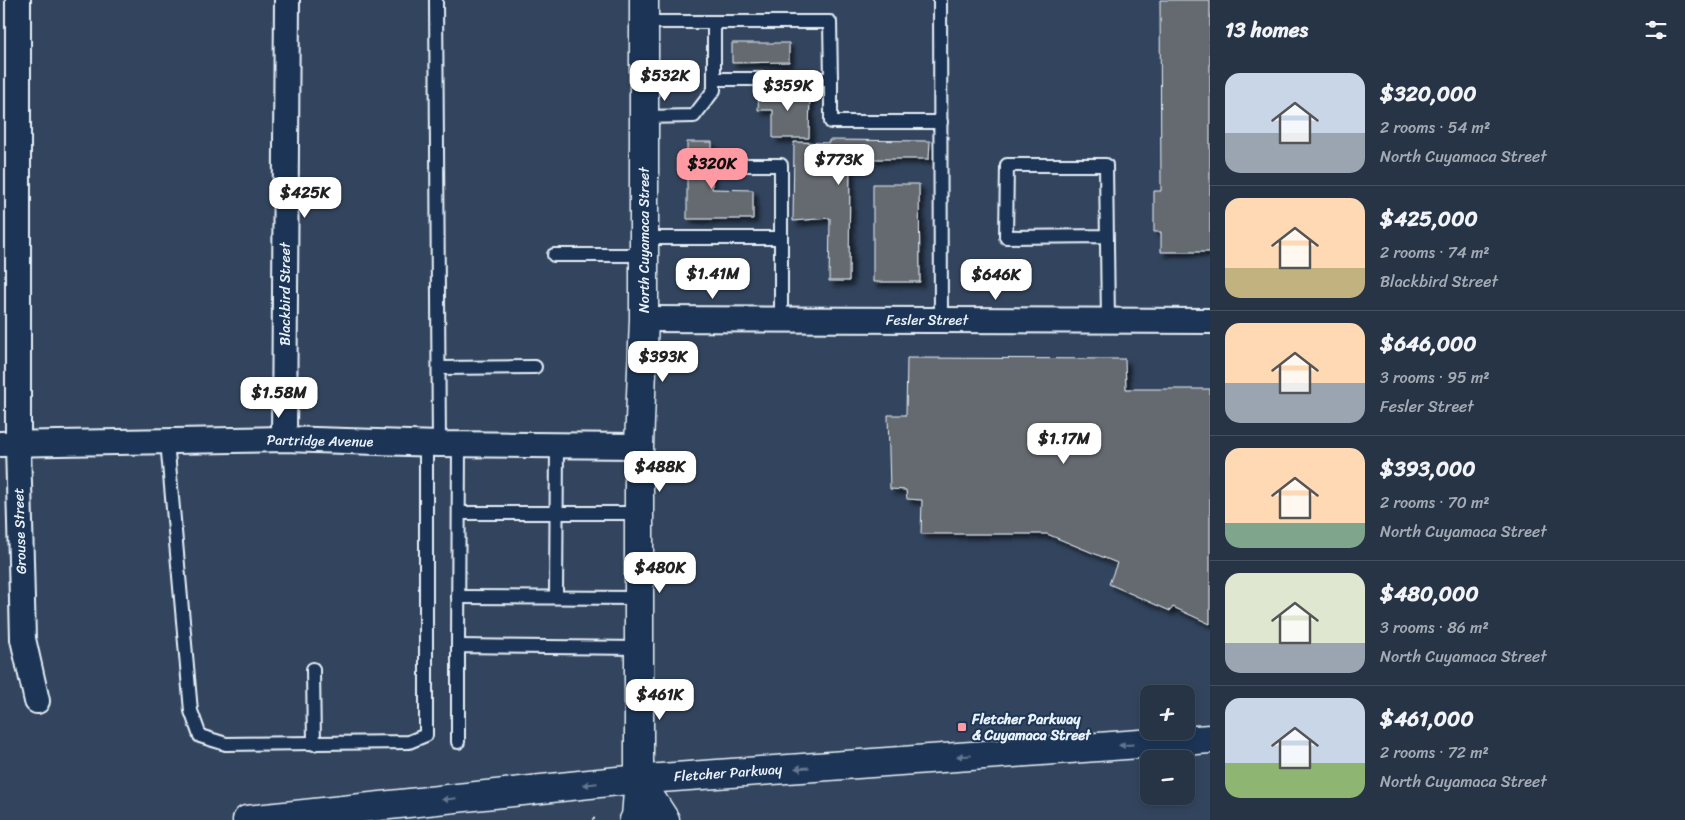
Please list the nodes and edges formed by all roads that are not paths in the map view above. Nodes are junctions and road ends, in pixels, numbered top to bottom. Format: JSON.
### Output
{"nodes":[{"id":1,"x":18,"y":0,"type":"edge"},
{"id":2,"x":287,"y":0,"type":"edge"},
{"id":3,"x":436,"y":0,"type":"edge"},
{"id":4,"x":940,"y":0,"type":"edge"},
{"id":5,"x":644,"y":11,"type":"edge"},
{"id":6,"x":714,"y":22,"type":"junction"},
{"id":7,"x":714,"y":79,"type":"junction"},
{"id":8,"x":831,"y":79,"type":"junction"},
{"id":9,"x":644,"y":117,"type":"junction"},
{"id":10,"x":941,"y":122,"type":"junction"},
{"id":11,"x":719,"y":165,"type":"dead end"},
{"id":12,"x":1107,"y":236,"type":"junction"},
{"id":13,"x":781,"y":238,"type":"junction"},
{"id":14,"x":644,"y":246,"type":"junction"},
{"id":15,"x":554,"y":255,"type":"dead end"},
{"id":16,"x":644,"y":319,"type":"junction"},
{"id":17,"x":781,"y":319,"type":"junction"},
{"id":18,"x":941,"y":320,"type":"junction"},
{"id":19,"x":1108,"y":321,"type":"junction"},
{"id":20,"x":1210,"y":321,"type":"edge"},
{"id":21,"x":535,"y":367,"type":"dead end"},
{"id":22,"x":439,"y":368,"type":"junction"},
{"id":23,"x":284,"y":439,"type":"junction"},
{"id":24,"x":167,"y":441,"type":"junction"},
{"id":25,"x":9,"y":444,"type":"edge"},
{"id":26,"x":441,"y":444,"type":"junction"},
{"id":27,"x":557,"y":445,"type":"junction"},
{"id":28,"x":639,"y":446,"type":"junction"},
{"id":29,"x":459,"y":513,"type":"junction"},
{"id":30,"x":556,"y":513,"type":"junction"},
{"id":31,"x":639,"y":513,"type":"junction"},
{"id":32,"x":458,"y":597,"type":"junction"},
{"id":33,"x":556,"y":597,"type":"junction"},
{"id":34,"x":639,"y":598,"type":"junction"},
{"id":35,"x":458,"y":646,"type":"junction"},
{"id":36,"x":639,"y":648,"type":"junction"},
{"id":37,"x":313,"y":669,"type":"dead end"},
{"id":38,"x":37,"y":701,"type":"dead end"},
{"id":39,"x":1210,"y":739,"type":"edge"},
{"id":40,"x":458,"y":742,"type":"dead end"},
{"id":41,"x":314,"y":744,"type":"junction"},
{"id":42,"x":639,"y":780,"type":"junction"},
{"id":43,"x":247,"y":820,"type":"edge"},
{"id":44,"x":634,"y":820,"type":"edge"},
{"id":45,"x":665,"y":820,"type":"edge"}],
"edges":[{"from":1,"to":25,"type":"street","name":"Grouse Street"},
{"from":2,"to":23,"type":"street","name":"Blackbird Street"},
{"from":3,"to":22,"type":"lane"},
{"from":4,"to":10,"type":"lane"},
{"from":5,"to":6,"type":"lane"},
{"from":5,"to":9,"type":"main road","name":"North Cuyamaca Street"},
{"from":6,"to":7,"type":"lane"},
{"from":6,"to":8,"type":"lane"},
{"from":7,"to":8,"type":"lane"},
{"from":7,"to":9,"type":"lane"},
{"from":8,"to":10,"type":"lane"},
{"from":9,"to":14,"type":"main road","name":"North Cuyamaca Street"},
{"from":10,"to":18,"type":"lane"},
{"from":11,"to":13,"type":"lane"},
{"from":12,"to":12,"type":"lane"},
{"from":12,"to":19,"type":"lane"},
{"from":13,"to":14,"type":"lane"},
{"from":13,"to":17,"type":"lane"},
{"from":14,"to":15,"type":"lane"},
{"from":14,"to":16,"type":"main road","name":"North Cuyamaca Street"},
{"from":16,"to":17,"type":"street","name":"Fesler Street"},
{"from":16,"to":28,"type":"main road","name":"North Cuyamaca Street"},
{"from":17,"to":18,"type":"street","name":"Fesler Street"},
{"from":18,"to":19,"type":"street","name":"Fesler Street"},
{"from":19,"to":20,"type":"street","name":"Fesler Street"},
{"from":21,"to":22,"type":"lane"},
{"from":22,"to":26,"type":"lane"},
{"from":23,"to":24,"type":"street","name":"Partridge Avenue"},
{"from":23,"to":26,"type":"street","name":"Partridge Avenue"},
{"from":24,"to":25,"type":"street","name":"Partridge Avenue"},
{"from":24,"to":41,"type":"lane"},
{"from":25,"to":38,"type":"street","name":"Grouse Street"},
{"from":26,"to":27,"type":"street","name":"Partridge Avenue"},
{"from":26,"to":29,"type":"lane"},
{"from":26,"to":41,"type":"lane"},
{"from":27,"to":28,"type":"street","name":"Partridge Avenue"},
{"from":27,"to":30,"type":"lane"},
{"from":28,"to":31,"type":"main road","name":"North Cuyamaca Street"},
{"from":29,"to":30,"type":"lane"},
{"from":29,"to":32,"type":"lane"},
{"from":30,"to":31,"type":"lane"},
{"from":30,"to":33,"type":"lane"},
{"from":31,"to":34,"type":"main road","name":"North Cuyamaca Street"},
{"from":32,"to":33,"type":"lane"},
{"from":32,"to":35,"type":"lane"},
{"from":33,"to":34,"type":"lane"},
{"from":34,"to":36,"type":"main road","name":"North Cuyamaca Street"},
{"from":35,"to":36,"type":"lane"},
{"from":35,"to":40,"type":"lane"},
{"from":36,"to":42,"type":"main road","name":"North Cuyamaca Street"},
{"from":37,"to":41,"type":"lane"},
{"from":39,"to":42,"type":"main road","name":"Fletcher Parkway","one_way":true},
{"from":42,"to":43,"type":"main road","name":"Fletcher Parkway","one_way":true},
{"from":42,"to":44,"type":"main road","name":"North Cuyamaca Street"},
{"from":42,"to":45,"type":"main road"}]}
